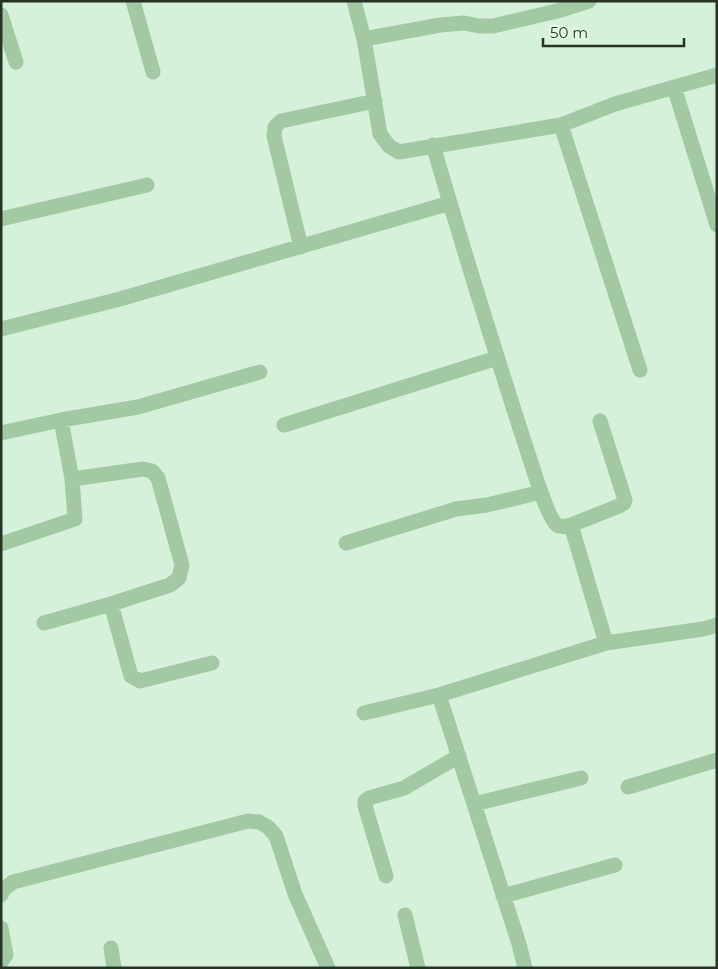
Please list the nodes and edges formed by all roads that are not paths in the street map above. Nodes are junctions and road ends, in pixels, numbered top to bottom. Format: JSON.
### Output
{"nodes":[{"id":1,"x":133,"y":1,"type":"edge"},
{"id":2,"x":354,"y":1,"type":"edge"},
{"id":3,"x":589,"y":1,"type":"edge"},
{"id":4,"x":1,"y":15,"type":"edge"},
{"id":5,"x":364,"y":39,"type":"junction"},
{"id":6,"x":16,"y":62,"type":"dead end"},
{"id":7,"x":153,"y":72,"type":"dead end"},
{"id":8,"x":717,"y":75,"type":"edge"},
{"id":9,"x":674,"y":88,"type":"junction"},
{"id":10,"x":375,"y":101,"type":"junction"},
{"id":11,"x":561,"y":125,"type":"junction"},
{"id":12,"x":433,"y":145,"type":"junction"},
{"id":13,"x":146,"y":185,"type":"dead end"},
{"id":14,"x":711,"y":192,"type":"edge"},
{"id":15,"x":450,"y":203,"type":"junction"},
{"id":16,"x":1,"y":219,"type":"edge"},
{"id":17,"x":717,"y":225,"type":"edge"},
{"id":18,"x":301,"y":247,"type":"junction"},
{"id":19,"x":1,"y":329,"type":"edge"},
{"id":20,"x":497,"y":358,"type":"junction"},
{"id":21,"x":640,"y":370,"type":"dead end"},
{"id":22,"x":260,"y":372,"type":"dead end"},
{"id":23,"x":61,"y":420,"type":"junction"},
{"id":24,"x":600,"y":421,"type":"dead end"},
{"id":25,"x":284,"y":425,"type":"dead end"},
{"id":26,"x":1,"y":433,"type":"edge"},
{"id":27,"x":72,"y":479,"type":"junction"},
{"id":28,"x":541,"y":492,"type":"junction"},
{"id":29,"x":571,"y":525,"type":"junction"},
{"id":30,"x":1,"y":544,"type":"edge"},
{"id":31,"x":346,"y":544,"type":"dead end"},
{"id":32,"x":111,"y":604,"type":"junction"},
{"id":33,"x":44,"y":623,"type":"dead end"},
{"id":34,"x":717,"y":625,"type":"edge"},
{"id":35,"x":606,"y":643,"type":"junction"},
{"id":36,"x":212,"y":663,"type":"dead end"},
{"id":37,"x":439,"y":695,"type":"junction"},
{"id":38,"x":364,"y":713,"type":"dead end"},
{"id":39,"x":459,"y":756,"type":"junction"},
{"id":40,"x":717,"y":760,"type":"edge"},
{"id":41,"x":582,"y":778,"type":"dead end"},
{"id":42,"x":628,"y":787,"type":"dead end"},
{"id":43,"x":474,"y":804,"type":"junction"},
{"id":44,"x":615,"y":865,"type":"dead end"},
{"id":45,"x":386,"y":876,"type":"dead end"},
{"id":46,"x":1,"y":895,"type":"edge"},
{"id":47,"x":503,"y":896,"type":"junction"},
{"id":48,"x":405,"y":916,"type":"dead end"},
{"id":49,"x":1,"y":928,"type":"edge"},
{"id":50,"x":111,"y":948,"type":"dead end"},
{"id":51,"x":1,"y":962,"type":"edge"},
{"id":52,"x":114,"y":968,"type":"edge"},
{"id":53,"x":328,"y":968,"type":"edge"},
{"id":54,"x":418,"y":968,"type":"edge"},
{"id":55,"x":525,"y":968,"type":"edge"}],
"edges":[{"from":1,"to":7,"type":"street"},
{"from":2,"to":5,"type":"street"},
{"from":3,"to":5,"type":"street"},
{"from":4,"to":6,"type":"street"},
{"from":5,"to":10,"type":"street"},
{"from":8,"to":9,"type":"street"},
{"from":9,"to":11,"type":"street"},
{"from":9,"to":14,"type":"street"},
{"from":10,"to":12,"type":"street"},
{"from":10,"to":18,"type":"street"},
{"from":11,"to":12,"type":"street"},
{"from":11,"to":21,"type":"street"},
{"from":12,"to":15,"type":"street"},
{"from":13,"to":16,"type":"street"},
{"from":14,"to":17,"type":"street"},
{"from":15,"to":18,"type":"street"},
{"from":15,"to":20,"type":"street"},
{"from":18,"to":19,"type":"street"},
{"from":20,"to":25,"type":"street"},
{"from":20,"to":28,"type":"street"},
{"from":22,"to":23,"type":"street"},
{"from":23,"to":26,"type":"street"},
{"from":23,"to":27,"type":"street"},
{"from":24,"to":29,"type":"street"},
{"from":27,"to":30,"type":"street"},
{"from":27,"to":32,"type":"street"},
{"from":28,"to":29,"type":"street"},
{"from":28,"to":31,"type":"street"},
{"from":29,"to":35,"type":"street"},
{"from":32,"to":33,"type":"street"},
{"from":32,"to":36,"type":"street"},
{"from":34,"to":35,"type":"street"},
{"from":35,"to":37,"type":"street"},
{"from":37,"to":38,"type":"street"},
{"from":37,"to":39,"type":"street"},
{"from":39,"to":43,"type":"street"},
{"from":39,"to":45,"type":"street"},
{"from":40,"to":42,"type":"street"},
{"from":41,"to":43,"type":"street"},
{"from":43,"to":47,"type":"street"},
{"from":44,"to":47,"type":"street"},
{"from":46,"to":53,"type":"street"},
{"from":47,"to":55,"type":"street"},
{"from":48,"to":54,"type":"street"},
{"from":49,"to":51,"type":"street"},
{"from":50,"to":52,"type":"street"}]}
